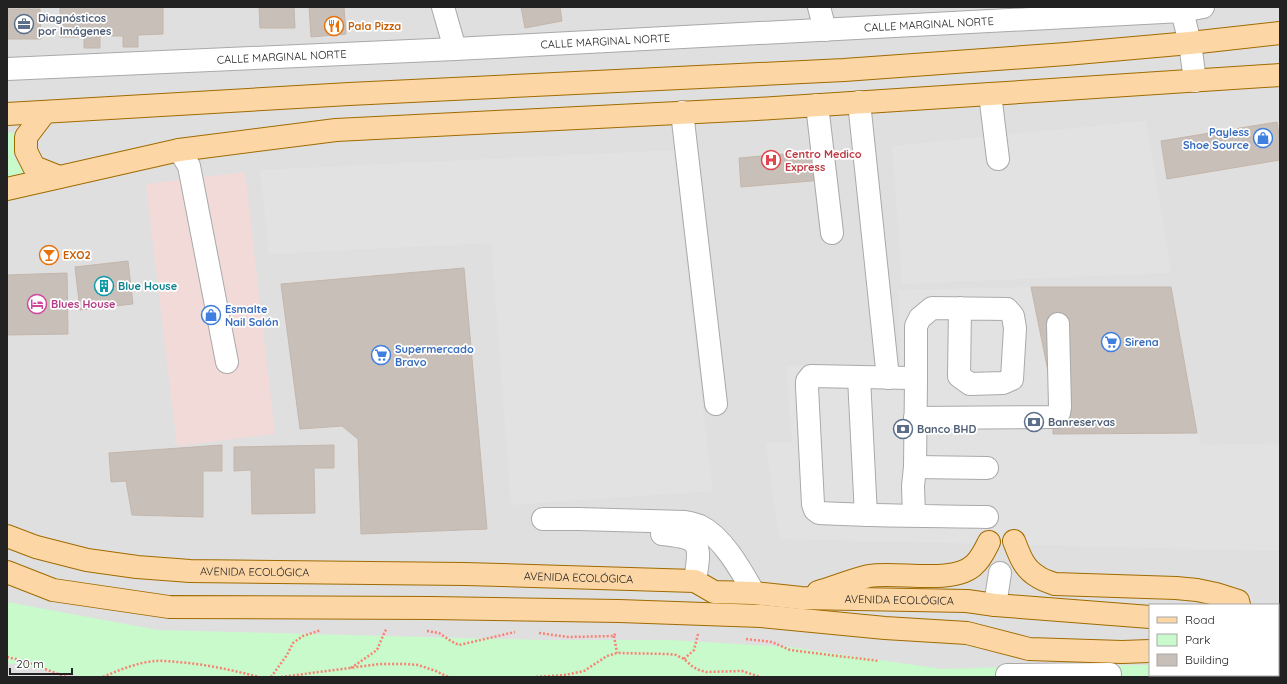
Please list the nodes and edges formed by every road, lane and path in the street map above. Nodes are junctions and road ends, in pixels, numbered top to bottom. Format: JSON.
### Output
{"nodes":[{"id":1,"x":443,"y":7,"type":"edge"},
{"id":2,"x":819,"y":7,"type":"edge"},
{"id":3,"x":1203,"y":7,"type":"edge"},
{"id":4,"x":1181,"y":9,"type":"edge"},
{"id":5,"x":825,"y":30,"type":"junction"},
{"id":6,"x":1280,"y":33,"type":"edge"},
{"id":7,"x":1190,"y":43,"type":"junction"},
{"id":8,"x":455,"y":49,"type":"junction"},
{"id":9,"x":7,"y":68,"type":"edge"},
{"id":10,"x":1280,"y":75,"type":"edge"},
{"id":11,"x":1195,"y":81,"type":"junction"},
{"id":12,"x":990,"y":94,"type":"junction"},
{"id":13,"x":859,"y":102,"type":"junction"},
{"id":14,"x":817,"y":105,"type":"junction"},
{"id":15,"x":45,"y":112,"type":"junction"},
{"id":16,"x":682,"y":112,"type":"junction"},
{"id":17,"x":7,"y":114,"type":"edge"},
{"id":18,"x":179,"y":150,"type":"junction"},
{"id":19,"x":998,"y":159,"type":"dead end"},
{"id":20,"x":59,"y":177,"type":"junction"},
{"id":21,"x":7,"y":189,"type":"edge"},
{"id":22,"x":832,"y":233,"type":"dead end"},
{"id":23,"x":960,"y":308,"type":"dead end"},
{"id":24,"x":1058,"y":324,"type":"dead end"},
{"id":25,"x":227,"y":362,"type":"dead end"},
{"id":26,"x":859,"y":378,"type":"junction"},
{"id":27,"x":888,"y":378,"type":"junction"},
{"id":28,"x":916,"y":381,"type":"junction"},
{"id":29,"x":716,"y":404,"type":"dead end"},
{"id":30,"x":915,"y":418,"type":"junction"},
{"id":31,"x":915,"y":467,"type":"junction"},
{"id":32,"x":987,"y":468,"type":"dead end"},
{"id":33,"x":866,"y":516,"type":"junction"},
{"id":34,"x":914,"y":516,"type":"junction"},
{"id":35,"x":987,"y":516,"type":"dead end"},
{"id":36,"x":7,"y":536,"type":"edge"},
{"id":37,"x":1014,"y":541,"type":"dead end"},
{"id":38,"x":989,"y":542,"type":"dead end"},
{"id":39,"x":7,"y":572,"type":"edge"},
{"id":40,"x":1000,"y":573,"type":"dead end"},
{"id":41,"x":695,"y":581,"type":"junction"},
{"id":42,"x":754,"y":594,"type":"junction"},
{"id":43,"x":801,"y":598,"type":"junction"},
{"id":44,"x":1239,"y":604,"type":"edge"},
{"id":45,"x":995,"y":605,"type":"junction"},
{"id":46,"x":1149,"y":617,"type":"edge"},
{"id":47,"x":823,"y":622,"type":"junction"},
{"id":48,"x":391,"y":628,"type":"dead end"},
{"id":49,"x":618,"y":628,"type":"dead end"},
{"id":50,"x":326,"y":629,"type":"dead end"},
{"id":51,"x":421,"y":630,"type":"dead end"},
{"id":52,"x":519,"y":631,"type":"dead end"},
{"id":53,"x":699,"y":632,"type":"dead end"},
{"id":54,"x":538,"y":633,"type":"dead end"},
{"id":55,"x":614,"y":636,"type":"junction"},
{"id":56,"x":742,"y":638,"type":"dead end"},
{"id":57,"x":1149,"y":641,"type":"edge"},
{"id":58,"x":1029,"y":649,"type":"junction"},
{"id":59,"x":1149,"y":650,"type":"edge"},
{"id":60,"x":617,"y":653,"type":"junction"},
{"id":61,"x":7,"y":657,"type":"edge"},
{"id":62,"x":684,"y":659,"type":"junction"},
{"id":63,"x":879,"y":661,"type":"dead end"},
{"id":64,"x":351,"y":668,"type":"junction"},
{"id":65,"x":1110,"y":674,"type":"dead end"},
{"id":66,"x":1007,"y":675,"type":"dead end"},
{"id":67,"x":1030,"y":675,"type":"junction"},
{"id":68,"x":66,"y":677,"type":"edge"},
{"id":69,"x":103,"y":677,"type":"edge"},
{"id":70,"x":259,"y":677,"type":"edge"},
{"id":71,"x":271,"y":677,"type":"edge"},
{"id":72,"x":281,"y":677,"type":"edge"},
{"id":73,"x":448,"y":677,"type":"edge"},
{"id":74,"x":536,"y":677,"type":"edge"},
{"id":75,"x":760,"y":677,"type":"edge"},
{"id":76,"x":1181,"y":677,"type":"edge"},
{"id":77,"x":1189,"y":677,"type":"edge"}],
"edges":[{"from":1,"to":8,"type":"street"},
{"from":2,"to":5,"type":"street"},
{"from":3,"to":4,"type":"street","name":"CALLE MARGINAL NORTE"},
{"from":4,"to":5,"type":"street","name":"CALLE MARGINAL NORTE"},
{"from":4,"to":7,"type":"street"},
{"from":5,"to":8,"type":"street","name":"CALLE MARGINAL NORTE"},
{"from":6,"to":7,"type":"main road"},
{"from":7,"to":11,"type":"street"},
{"from":7,"to":15,"type":"main road"},
{"from":8,"to":9,"type":"street","name":"CALLE MARGINAL NORTE"},
{"from":10,"to":11,"type":"main road"},
{"from":11,"to":12,"type":"main road"},
{"from":12,"to":13,"type":"main road"},
{"from":12,"to":19,"type":"street"},
{"from":13,"to":14,"type":"main road"},
{"from":13,"to":27,"type":"street"},
{"from":14,"to":16,"type":"main road"},
{"from":14,"to":22,"type":"street"},
{"from":15,"to":17,"type":"main road"},
{"from":15,"to":20,"type":"main road"},
{"from":16,"to":18,"type":"main road"},
{"from":16,"to":29,"type":"street"},
{"from":18,"to":20,"type":"main road"},
{"from":18,"to":25,"type":"street"},
{"from":20,"to":21,"type":"main road"},
{"from":23,"to":28,"type":"street"},
{"from":24,"to":30,"type":"street"},
{"from":26,"to":27,"type":"street"},
{"from":26,"to":33,"type":"street"},
{"from":26,"to":33,"type":"street"},
{"from":27,"to":28,"type":"street"},
{"from":28,"to":30,"type":"street"},
{"from":30,"to":31,"type":"street"},
{"from":31,"to":32,"type":"street"},
{"from":31,"to":34,"type":"street"},
{"from":33,"to":34,"type":"street"},
{"from":34,"to":35,"type":"street"},
{"from":36,"to":41,"type":"main road","name":"AVENIDA ECOLÓGICA"},
{"from":37,"to":44,"type":"main road"},
{"from":38,"to":43,"type":"main road"},
{"from":39,"to":47,"type":"main road"},
{"from":40,"to":45,"type":"street"},
{"from":41,"to":42,"type":"main road","name":"AVENIDA ECOLÓGICA"},
{"from":41,"to":42,"type":"street"},
{"from":42,"to":43,"type":"main road","name":"AVENIDA ECOLÓGICA"},
{"from":43,"to":45,"type":"main road","name":"AVENIDA ECOLÓGICA"},
{"from":45,"to":46,"type":"main road","name":"AVENIDA ECOLÓGICA"},
{"from":45,"to":47,"type":"main road"},
{"from":45,"to":57,"type":"main road"},
{"from":47,"to":58,"type":"main road"},
{"from":48,"to":64,"type":"path"},
{"from":49,"to":55,"type":"path"},
{"from":50,"to":71,"type":"path"},
{"from":51,"to":52,"type":"path"},
{"from":53,"to":62,"type":"path"},
{"from":54,"to":55,"type":"path"},
{"from":55,"to":60,"type":"path"},
{"from":56,"to":63,"type":"path"},
{"from":58,"to":59,"type":"main road"},
{"from":58,"to":67,"type":"street"},
{"from":60,"to":62,"type":"path"},
{"from":60,"to":74,"type":"path"},
{"from":61,"to":68,"type":"path"},
{"from":62,"to":75,"type":"path"},
{"from":64,"to":72,"type":"path"},
{"from":64,"to":73,"type":"path"},
{"from":65,"to":67,"type":"street"},
{"from":66,"to":67,"type":"street"},
{"from":69,"to":70,"type":"path"},
{"from":76,"to":77,"type":"path"}]}
